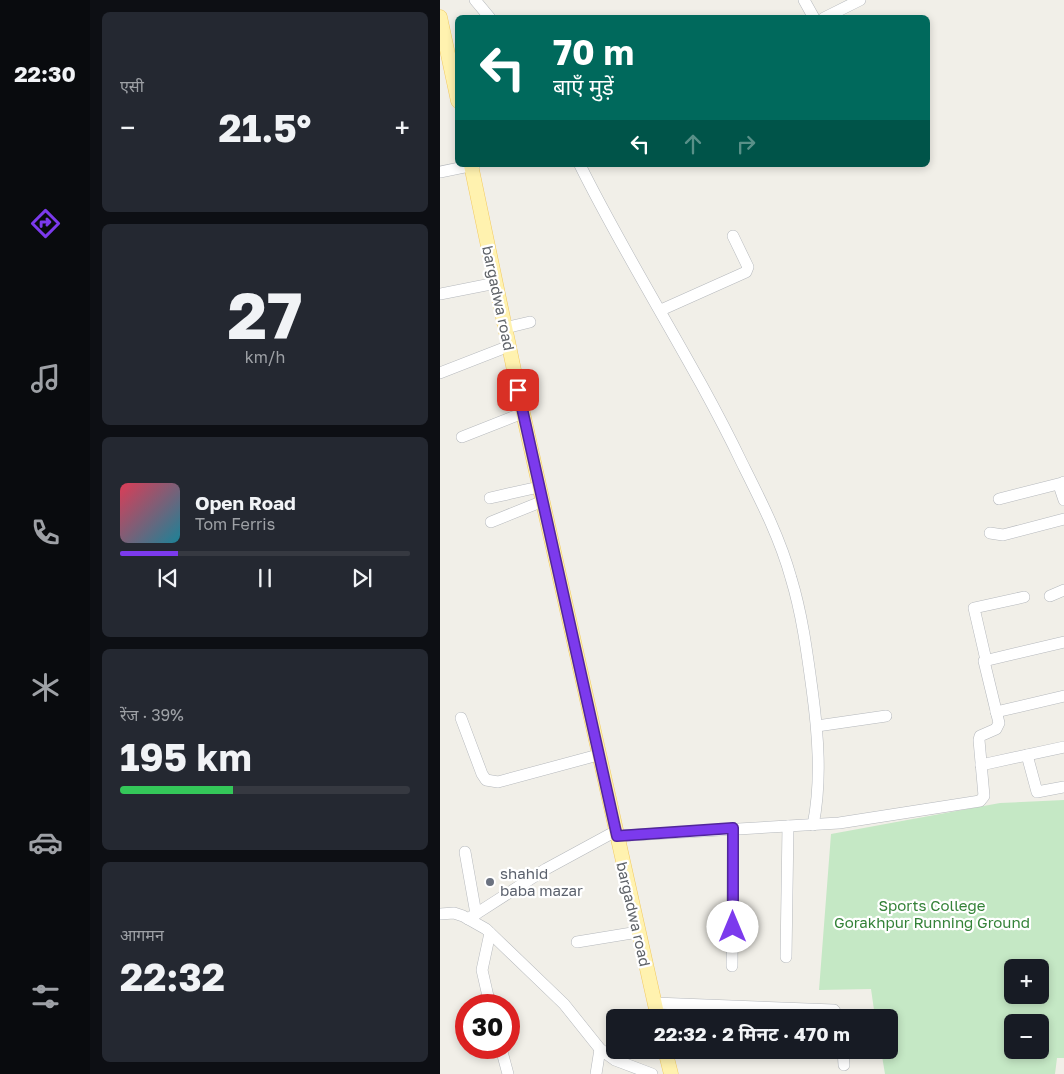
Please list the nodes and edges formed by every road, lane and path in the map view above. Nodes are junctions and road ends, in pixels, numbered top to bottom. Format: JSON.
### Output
{"nodes":[{"id":1,"x":475,"y":0,"type":"edge"},
{"id":2,"x":804,"y":0,"type":"edge"},
{"id":3,"x":860,"y":0,"type":"edge"},
{"id":4,"x":488,"y":15,"type":"edge"},
{"id":5,"x":812,"y":15,"type":"edge"},
{"id":6,"x":830,"y":15,"type":"edge"},
{"id":7,"x":440,"y":17,"type":"edge"},
{"id":8,"x":455,"y":87,"type":"edge"},
{"id":9,"x":463,"y":167,"type":"edge"},
{"id":10,"x":472,"y":167,"type":"edge"},
{"id":11,"x":581,"y":167,"type":"edge"},
{"id":12,"x":440,"y":172,"type":"edge"},
{"id":13,"x":733,"y":236,"type":"dead end"},
{"id":14,"x":496,"y":283,"type":"junction"},
{"id":15,"x":440,"y":294,"type":"edge"},
{"id":16,"x":661,"y":310,"type":"junction"},
{"id":17,"x":530,"y":322,"type":"dead end"},
{"id":18,"x":505,"y":328,"type":"junction"},
{"id":19,"x":509,"y":346,"type":"junction"},
{"id":20,"x":440,"y":373,"type":"edge"},
{"id":21,"x":523,"y":413,"type":"junction"},
{"id":22,"x":462,"y":437,"type":"dead end"},
{"id":23,"x":1063,"y":482,"type":"edge"},
{"id":24,"x":540,"y":487,"type":"junction"},
{"id":25,"x":490,"y":498,"type":"dead end"},
{"id":26,"x":999,"y":500,"type":"dead end"},
{"id":27,"x":1064,"y":500,"type":"edge"},
{"id":28,"x":543,"y":502,"type":"junction"},
{"id":29,"x":1064,"y":519,"type":"edge"},
{"id":30,"x":491,"y":522,"type":"dead end"},
{"id":31,"x":990,"y":533,"type":"dead end"},
{"id":32,"x":1064,"y":590,"type":"edge"},
{"id":33,"x":1050,"y":596,"type":"dead end"},
{"id":34,"x":1024,"y":597,"type":"dead end"},
{"id":35,"x":1064,"y":642,"type":"edge"},
{"id":36,"x":986,"y":660,"type":"junction"},
{"id":37,"x":1064,"y":696,"type":"edge"},
{"id":38,"x":996,"y":712,"type":"junction"},
{"id":39,"x":886,"y":716,"type":"dead end"},
{"id":40,"x":462,"y":718,"type":"dead end"},
{"id":41,"x":817,"y":726,"type":"junction"},
{"id":42,"x":1064,"y":747,"type":"edge"},
{"id":43,"x":598,"y":755,"type":"junction"},
{"id":44,"x":1027,"y":755,"type":"junction"},
{"id":45,"x":981,"y":765,"type":"junction"},
{"id":46,"x":1064,"y":787,"type":"edge"},
{"id":47,"x":814,"y":825,"type":"junction"},
{"id":48,"x":788,"y":826,"type":"junction"},
{"id":49,"x":733,"y":828,"type":"junction"},
{"id":50,"x":616,"y":833,"type":"junction"},
{"id":51,"x":465,"y":852,"type":"dead end"},
{"id":52,"x":440,"y":914,"type":"edge"},
{"id":53,"x":472,"y":916,"type":"junction"},
{"id":54,"x":490,"y":932,"type":"junction"},
{"id":55,"x":638,"y":932,"type":"junction"},
{"id":56,"x":577,"y":942,"type":"dead end"},
{"id":57,"x":786,"y":957,"type":"dead end"},
{"id":58,"x":732,"y":966,"type":"dead end"},
{"id":59,"x":487,"y":994,"type":"edge"},
{"id":60,"x":654,"y":1003,"type":"junction"},
{"id":61,"x":656,"y":1009,"type":"edge"},
{"id":62,"x":808,"y":1009,"type":"edge"},
{"id":63,"x":504,"y":1059,"type":"edge"},
{"id":64,"x":667,"y":1059,"type":"edge"},
{"id":65,"x":844,"y":1059,"type":"edge"},
{"id":66,"x":598,"y":1064,"type":"edge"},
{"id":67,"x":844,"y":1065,"type":"dead end"},
{"id":68,"x":508,"y":1074,"type":"edge"},
{"id":69,"x":652,"y":1074,"type":"edge"},
{"id":70,"x":671,"y":1074,"type":"edge"}],
"edges":[{"from":1,"to":4,"type":"street"},
{"from":2,"to":5,"type":"street"},
{"from":3,"to":6,"type":"street"},
{"from":7,"to":8,"type":"main road"},
{"from":9,"to":12,"type":"street"},
{"from":10,"to":14,"type":"main road","name":"bargadwa road"},
{"from":11,"to":16,"type":"street"},
{"from":13,"to":16,"type":"street"},
{"from":14,"to":15,"type":"street"},
{"from":14,"to":18,"type":"main road","name":"bargadwa road"},
{"from":16,"to":41,"type":"street"},
{"from":17,"to":18,"type":"street"},
{"from":18,"to":19,"type":"main road","name":"bargadwa road"},
{"from":19,"to":20,"type":"street"},
{"from":19,"to":21,"type":"main road","name":"bargadwa road"},
{"from":21,"to":22,"type":"street"},
{"from":21,"to":24,"type":"main road","name":"bargadwa road"},
{"from":23,"to":26,"type":"street"},
{"from":23,"to":27,"type":"street"},
{"from":24,"to":25,"type":"street"},
{"from":24,"to":28,"type":"main road","name":"bargadwa road"},
{"from":28,"to":30,"type":"street"},
{"from":28,"to":43,"type":"main road","name":"bargadwa road"},
{"from":29,"to":31,"type":"street"},
{"from":32,"to":33,"type":"street"},
{"from":34,"to":36,"type":"street"},
{"from":35,"to":36,"type":"street"},
{"from":36,"to":38,"type":"street"},
{"from":37,"to":38,"type":"street"},
{"from":38,"to":45,"type":"street"},
{"from":39,"to":41,"type":"street"},
{"from":40,"to":43,"type":"street"},
{"from":41,"to":47,"type":"street"},
{"from":42,"to":44,"type":"street"},
{"from":43,"to":50,"type":"main road","name":"bargadwa road"},
{"from":44,"to":45,"type":"street"},
{"from":44,"to":46,"type":"street"},
{"from":45,"to":47,"type":"street"},
{"from":47,"to":48,"type":"street"},
{"from":48,"to":49,"type":"street"},
{"from":48,"to":57,"type":"street"},
{"from":49,"to":50,"type":"street"},
{"from":49,"to":58,"type":"street"},
{"from":50,"to":53,"type":"street"},
{"from":50,"to":55,"type":"main road","name":"bargadwa road"},
{"from":51,"to":53,"type":"street"},
{"from":52,"to":53,"type":"street"},
{"from":53,"to":54,"type":"street"},
{"from":54,"to":59,"type":"street"},
{"from":54,"to":66,"type":"street"},
{"from":55,"to":56,"type":"street"},
{"from":55,"to":60,"type":"main road","name":"bargadwa road"},
{"from":60,"to":61,"type":"main road","name":"bargadwa road"},
{"from":60,"to":62,"type":"street"},
{"from":63,"to":68,"type":"street"},
{"from":64,"to":70,"type":"main road"},
{"from":65,"to":67,"type":"street"},
{"from":66,"to":69,"type":"street"}]}
